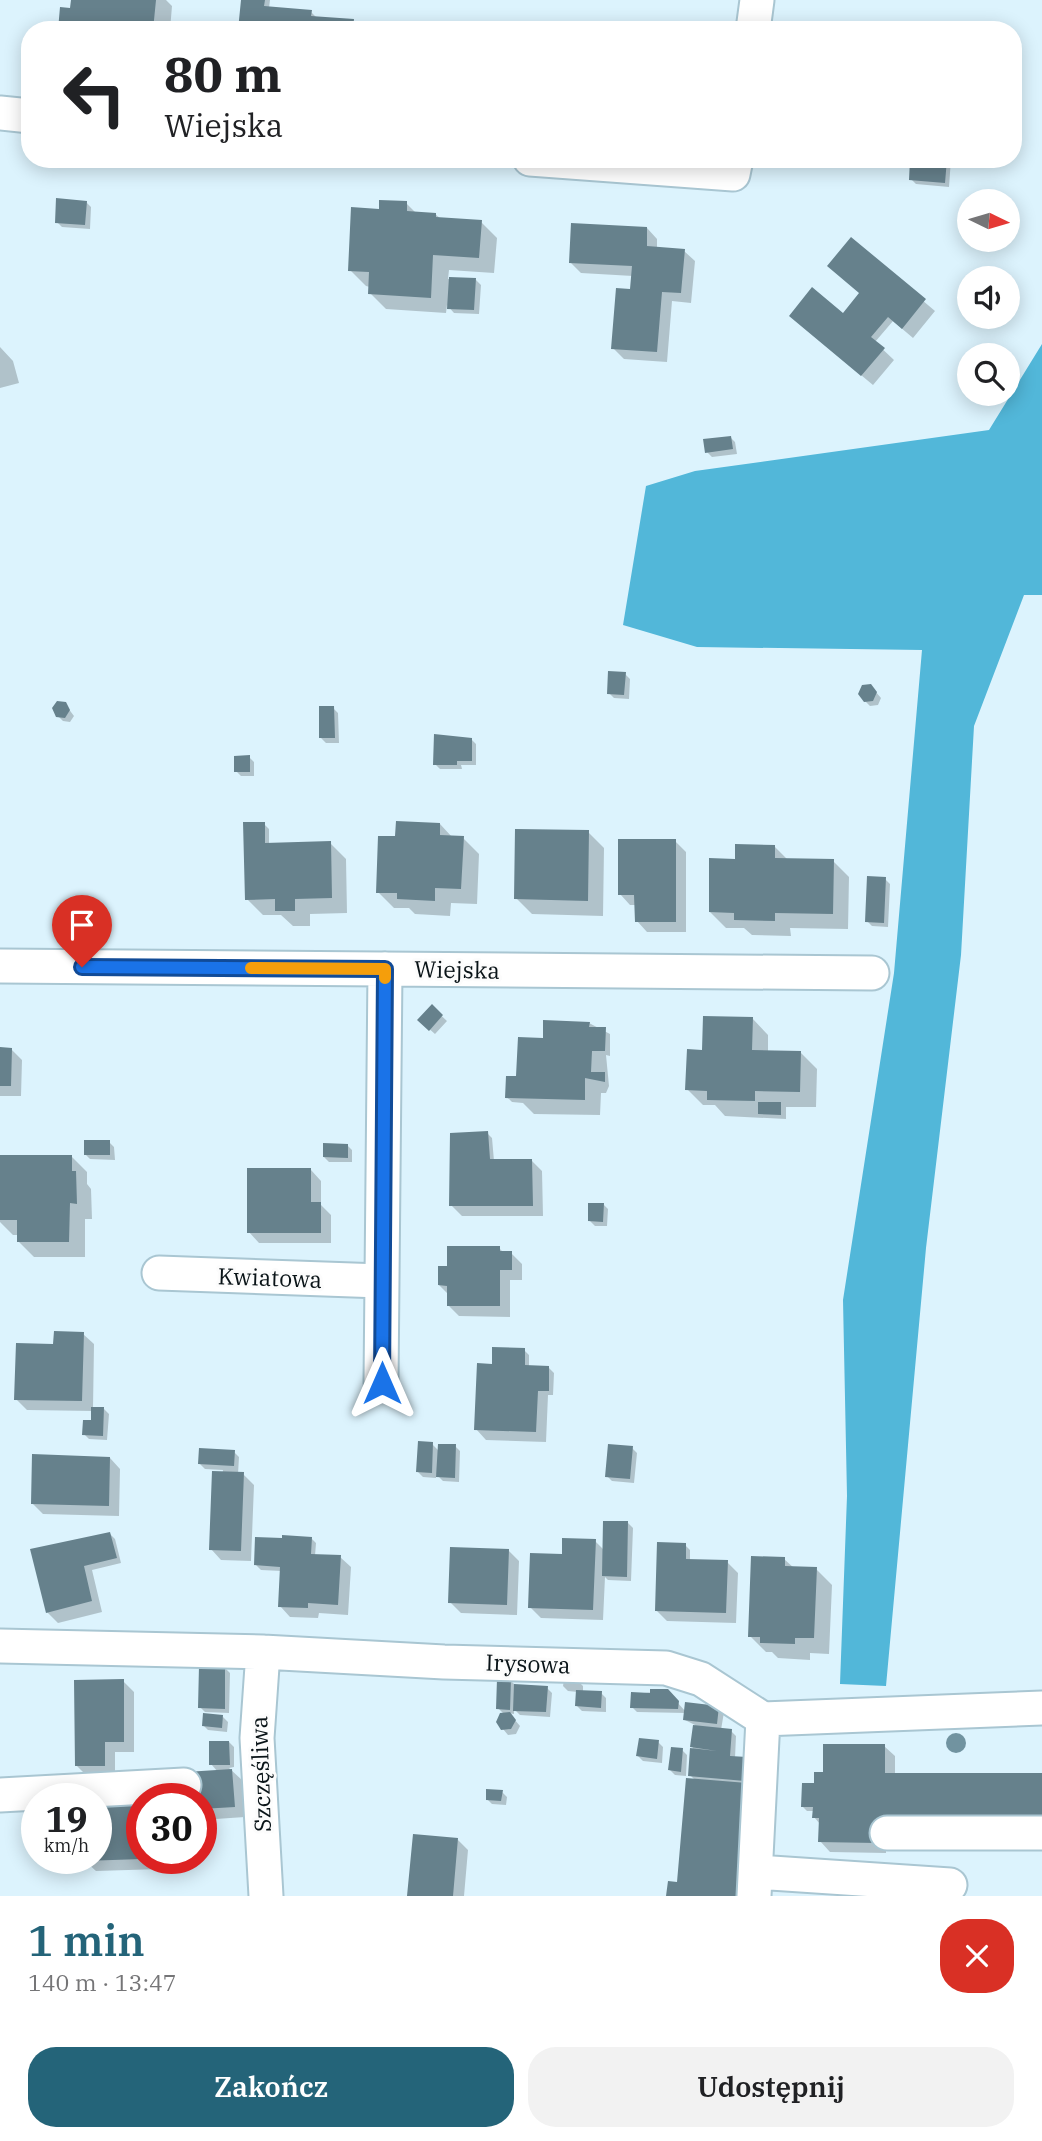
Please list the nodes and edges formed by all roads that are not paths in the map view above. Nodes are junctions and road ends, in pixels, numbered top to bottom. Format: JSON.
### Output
{"nodes":[{"id":1,"x":757,"y":0,"type":"edge"},
{"id":2,"x":754,"y":21,"type":"edge"},
{"id":3,"x":0,"y":113,"type":"edge"},
{"id":4,"x":21,"y":115,"type":"edge"},
{"id":5,"x":652,"y":168,"type":"edge"},
{"id":6,"x":734,"y":168,"type":"edge"},
{"id":7,"x":0,"y":966,"type":"edge"},
{"id":8,"x":385,"y":969,"type":"junction"},
{"id":9,"x":872,"y":973,"type":"dead end"},
{"id":10,"x":159,"y":1273,"type":"dead end"},
{"id":11,"x":381,"y":1281,"type":"junction"},
{"id":12,"x":382,"y":1383,"type":"dead end"},
{"id":13,"x":0,"y":1646,"type":"edge"},
{"id":14,"x":263,"y":1652,"type":"junction"},
{"id":15,"x":1042,"y":1708,"type":"edge"},
{"id":16,"x":763,"y":1719,"type":"junction"},
{"id":17,"x":126,"y":1788,"type":"edge"},
{"id":18,"x":0,"y":1795,"type":"edge"},
{"id":19,"x":887,"y":1833,"type":"dead end"},
{"id":20,"x":1042,"y":1833,"type":"edge"},
{"id":21,"x":755,"y":1884,"type":"edge"},
{"id":22,"x":950,"y":1885,"type":"dead end"},
{"id":23,"x":267,"y":1896,"type":"edge"}],
"edges":[{"from":1,"to":2,"type":"street"},
{"from":3,"to":4,"type":"street"},
{"from":5,"to":6,"type":"street"},
{"from":7,"to":8,"type":"street","name":"Wiejska"},
{"from":8,"to":9,"type":"street","name":"Wiejska"},
{"from":8,"to":11,"type":"street"},
{"from":10,"to":11,"type":"street","name":"Kwiatowa"},
{"from":11,"to":12,"type":"street"},
{"from":13,"to":14,"type":"street","name":"Irysowa"},
{"from":14,"to":16,"type":"street","name":"Irysowa"},
{"from":14,"to":23,"type":"street","name":"Szczęśliwa"},
{"from":15,"to":16,"type":"street"},
{"from":16,"to":21,"type":"street"},
{"from":17,"to":18,"type":"street"},
{"from":19,"to":20,"type":"street"},
{"from":21,"to":22,"type":"street"}]}
